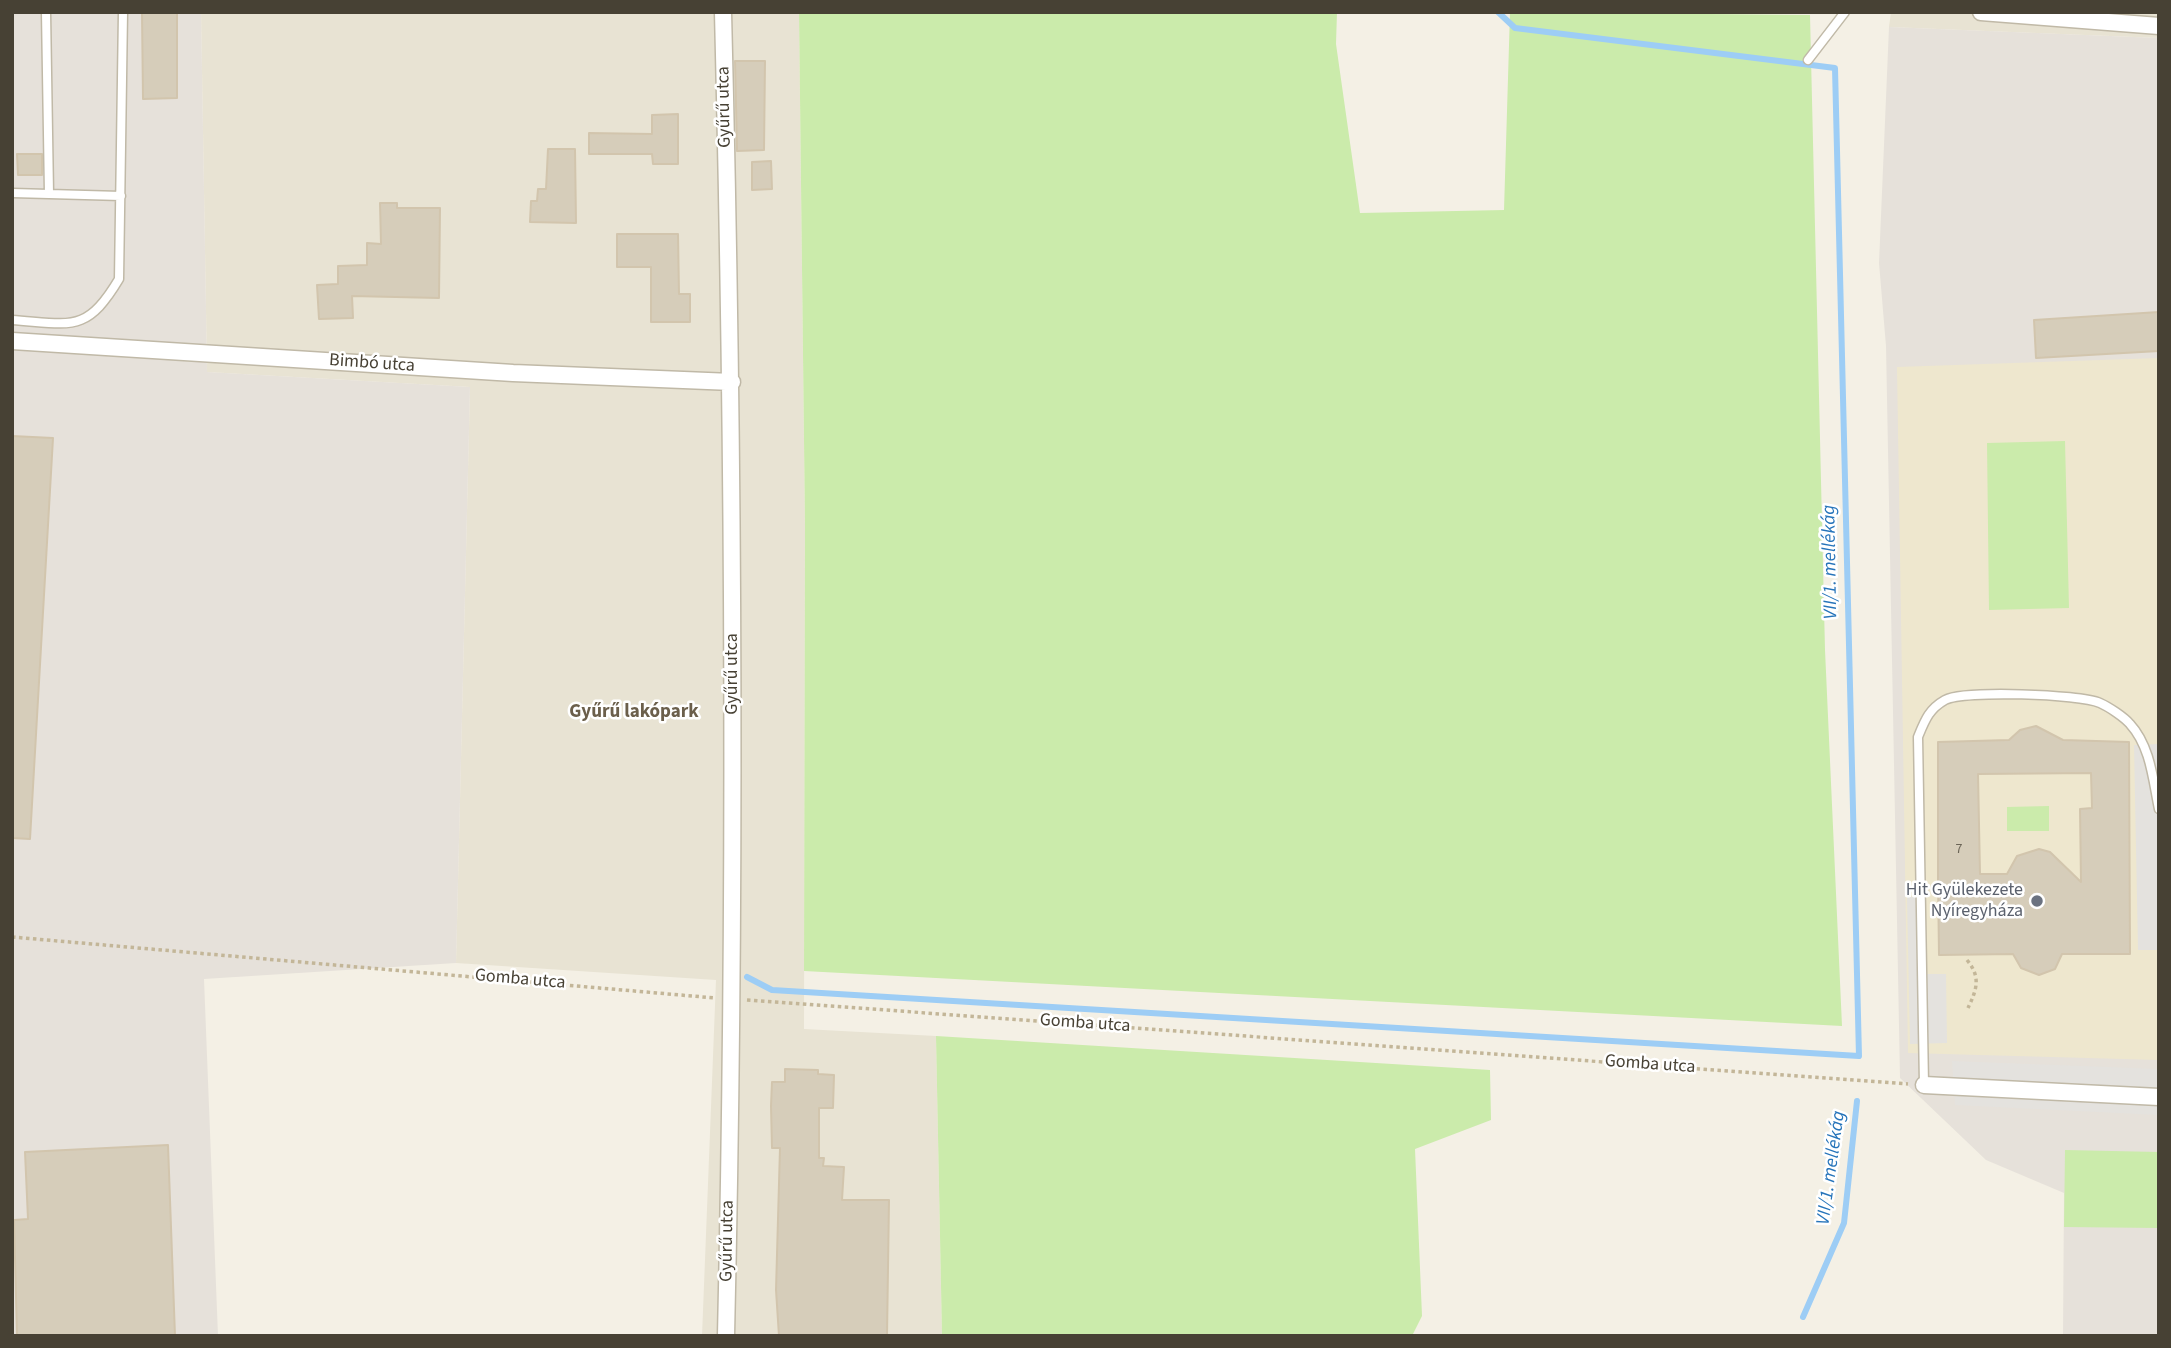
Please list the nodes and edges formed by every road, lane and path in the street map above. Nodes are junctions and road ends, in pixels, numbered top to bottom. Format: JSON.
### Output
{"nodes":[{"id":1,"x":46,"y":12,"type":"edge"},
{"id":2,"x":124,"y":12,"type":"edge"},
{"id":3,"x":723,"y":12,"type":"edge"},
{"id":4,"x":1845,"y":12,"type":"edge"},
{"id":5,"x":1981,"y":12,"type":"edge"},
{"id":6,"x":2159,"y":26,"type":"edge"},
{"id":7,"x":1808,"y":60,"type":"dead end"},
{"id":8,"x":12,"y":193,"type":"edge"},
{"id":9,"x":49,"y":194,"type":"junction"},
{"id":10,"x":121,"y":196,"type":"junction"},
{"id":11,"x":12,"y":320,"type":"edge"},
{"id":12,"x":12,"y":341,"type":"edge"},
{"id":13,"x":732,"y":382,"type":"junction"},
{"id":14,"x":2159,"y":809,"type":"edge"},
{"id":15,"x":12,"y":937,"type":"edge"},
{"id":16,"x":1967,"y":960,"type":"dead end"},
{"id":17,"x":734,"y":999,"type":"junction"},
{"id":18,"x":1968,"y":1008,"type":"dead end"},
{"id":19,"x":1924,"y":1085,"type":"junction"},
{"id":20,"x":2159,"y":1097,"type":"edge"},
{"id":21,"x":726,"y":1336,"type":"edge"}],
"edges":[{"from":1,"to":9,"type":"lane"},
{"from":2,"to":10,"type":"lane"},
{"from":3,"to":13,"type":"street","name":"Gyűrű utca"},
{"from":4,"to":7,"type":"lane"},
{"from":5,"to":6,"type":"street"},
{"from":8,"to":9,"type":"lane"},
{"from":9,"to":10,"type":"lane"},
{"from":10,"to":11,"type":"lane"},
{"from":12,"to":13,"type":"street","name":"Bimbó utca"},
{"from":13,"to":17,"type":"street","name":"Gyűrű utca"},
{"from":14,"to":19,"type":"lane"},
{"from":15,"to":17,"type":"path","name":"Gomba utca"},
{"from":16,"to":18,"type":"path"},
{"from":17,"to":19,"type":"path","name":"Gomba utca"},
{"from":17,"to":21,"type":"street","name":"Gyűrű utca"},
{"from":19,"to":20,"type":"street"}]}
